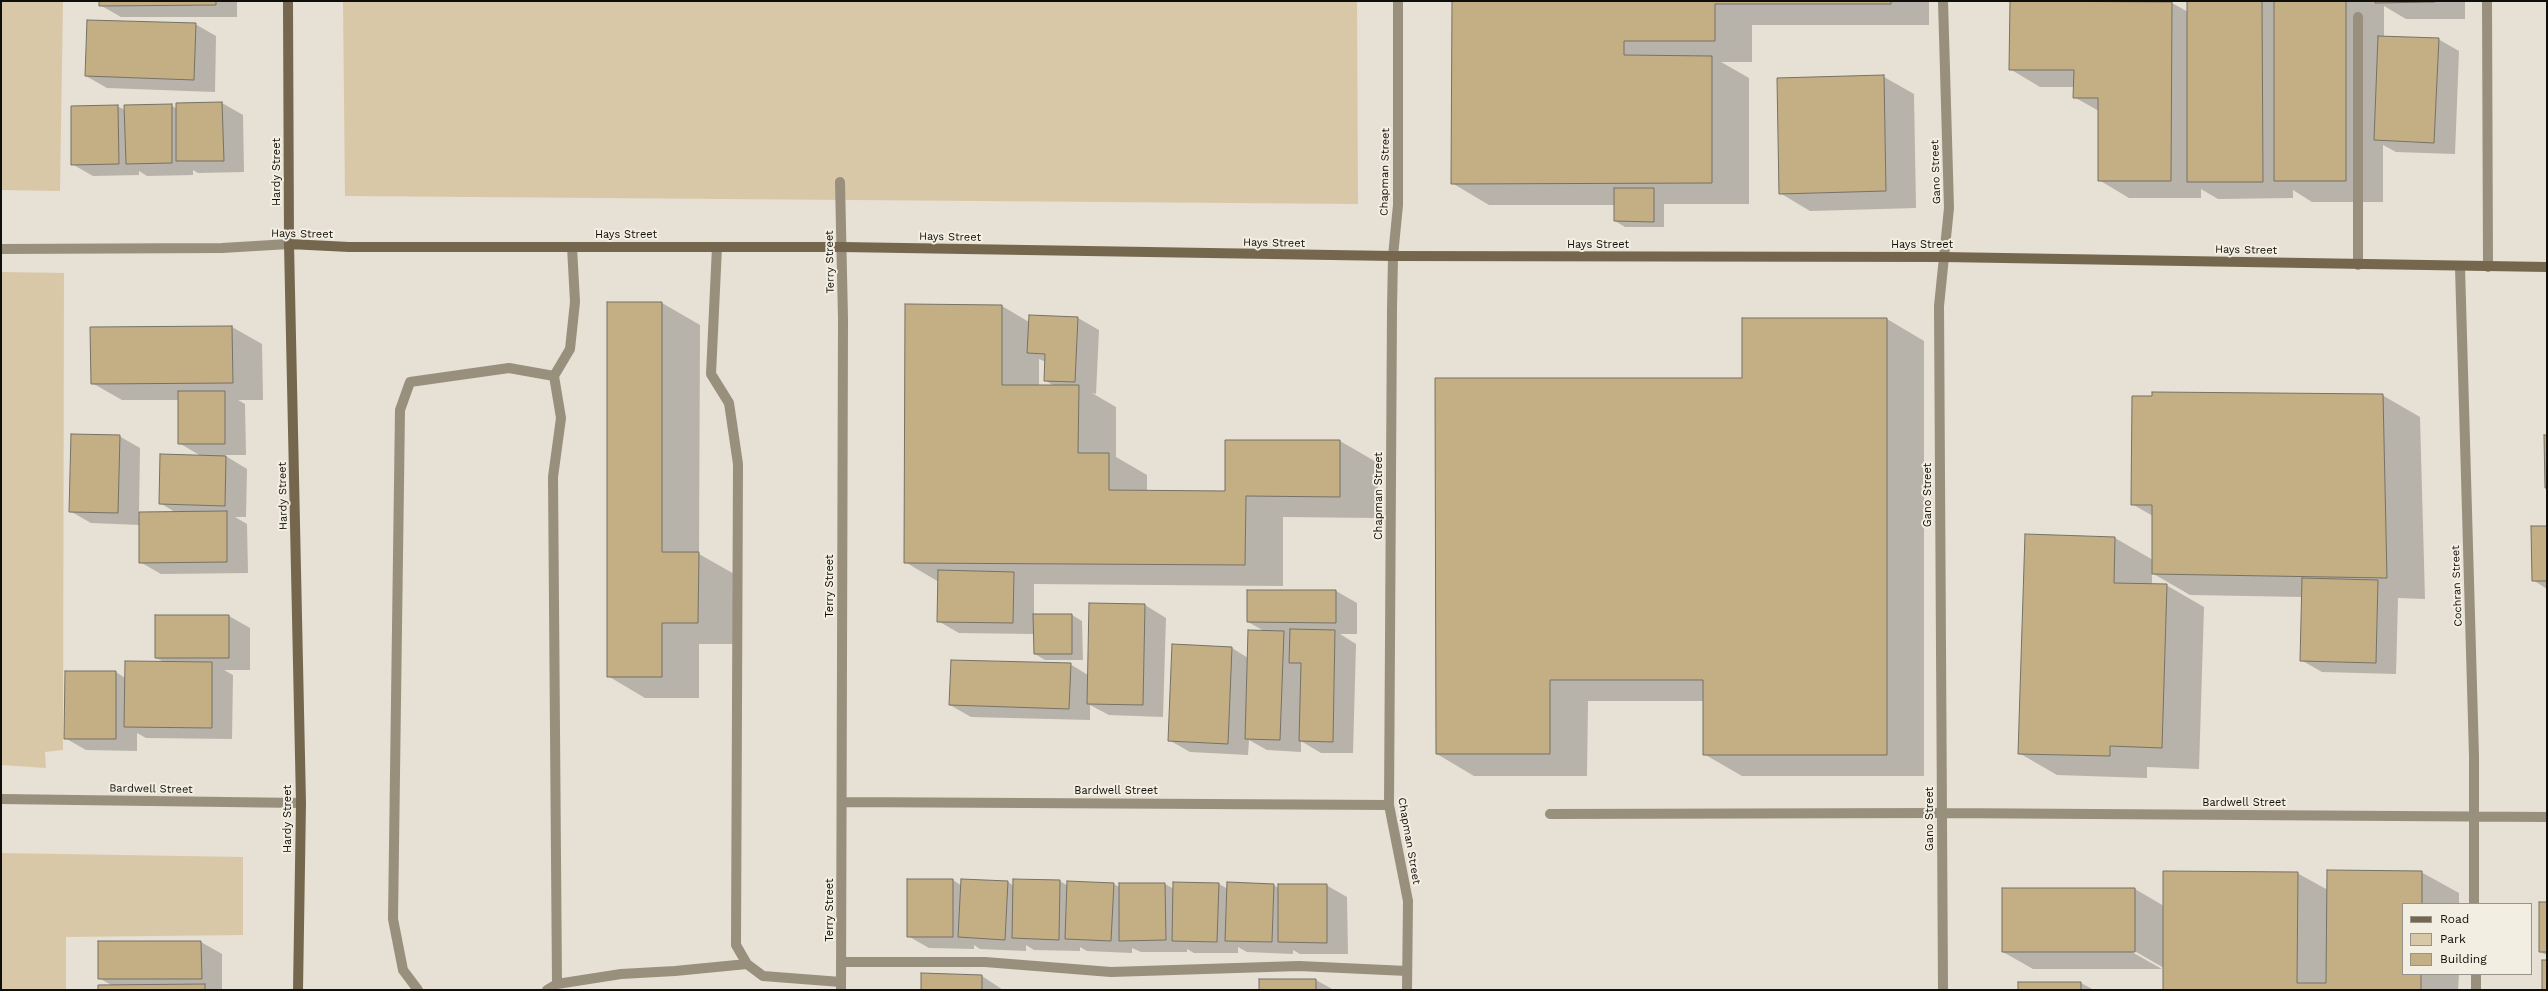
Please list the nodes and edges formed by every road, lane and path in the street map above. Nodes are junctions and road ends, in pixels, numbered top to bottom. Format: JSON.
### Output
{"nodes":[{"id":1,"x":288,"y":1,"type":"edge"},
{"id":2,"x":1398,"y":1,"type":"edge"},
{"id":3,"x":1943,"y":1,"type":"edge"},
{"id":4,"x":2488,"y":1,"type":"edge"},
{"id":5,"x":2358,"y":16,"type":"dead end"},
{"id":6,"x":840,"y":182,"type":"dead end"},
{"id":7,"x":289,"y":244,"type":"junction"},
{"id":8,"x":572,"y":247,"type":"junction"},
{"id":9,"x":717,"y":247,"type":"junction"},
{"id":10,"x":842,"y":247,"type":"junction"},
{"id":11,"x":1,"y":249,"type":"edge"},
{"id":12,"x":1393,"y":256,"type":"junction"},
{"id":13,"x":1943,"y":257,"type":"junction"},
{"id":14,"x":2358,"y":265,"type":"junction"},
{"id":15,"x":2460,"y":267,"type":"junction"},
{"id":16,"x":2488,"y":267,"type":"junction"},
{"id":17,"x":2547,"y":267,"type":"edge"},
{"id":18,"x":554,"y":376,"type":"junction"},
{"id":19,"x":1,"y":799,"type":"edge"},
{"id":20,"x":842,"y":802,"type":"junction"},
{"id":21,"x":301,"y":803,"type":"junction"},
{"id":22,"x":1389,"y":805,"type":"junction"},
{"id":23,"x":1942,"y":813,"type":"junction"},
{"id":24,"x":1550,"y":814,"type":"dead end"},
{"id":25,"x":2473,"y":816,"type":"junction"},
{"id":26,"x":2547,"y":817,"type":"edge"},
{"id":27,"x":2474,"y":903,"type":"edge"},
{"id":28,"x":842,"y":962,"type":"junction"},
{"id":29,"x":747,"y":964,"type":"junction"},
{"id":30,"x":1407,"y":970,"type":"junction"},
{"id":31,"x":2476,"y":975,"type":"edge"},
{"id":32,"x":557,"y":984,"type":"junction"},
{"id":33,"x":841,"y":986,"type":"edge"},
{"id":34,"x":298,"y":990,"type":"edge"},
{"id":35,"x":418,"y":990,"type":"edge"},
{"id":36,"x":547,"y":990,"type":"edge"},
{"id":37,"x":1407,"y":990,"type":"edge"},
{"id":38,"x":1943,"y":990,"type":"edge"},
{"id":39,"x":2476,"y":990,"type":"edge"}],
"edges":[{"from":1,"to":7,"type":"street","name":"Hardy Street"},
{"from":2,"to":12,"type":"street","name":"Chapman Street"},
{"from":3,"to":13,"type":"street","name":"Gano Street"},
{"from":4,"to":16,"type":"street"},
{"from":5,"to":14,"type":"street"},
{"from":6,"to":10,"type":"street","name":"Terry Street"},
{"from":7,"to":8,"type":"street","name":"Hays Street"},
{"from":7,"to":11,"type":"street","name":"Hays Street"},
{"from":7,"to":21,"type":"street","name":"Hardy Street"},
{"from":8,"to":9,"type":"street","name":"Hays Street"},
{"from":8,"to":18,"type":"street"},
{"from":9,"to":10,"type":"street","name":"Hays Street"},
{"from":9,"to":29,"type":"street"},
{"from":10,"to":12,"type":"street","name":"Hays Street"},
{"from":10,"to":20,"type":"street","name":"Terry Street"},
{"from":12,"to":13,"type":"street","name":"Hays Street"},
{"from":12,"to":22,"type":"street","name":"Chapman Street"},
{"from":13,"to":14,"type":"street","name":"Hays Street"},
{"from":13,"to":23,"type":"street","name":"Gano Street"},
{"from":14,"to":15,"type":"street","name":"Hays Street"},
{"from":15,"to":16,"type":"street","name":"Hays Street"},
{"from":15,"to":25,"type":"street","name":"Cochran Street"},
{"from":16,"to":17,"type":"street","name":"Hays Street"},
{"from":18,"to":32,"type":"street"},
{"from":18,"to":35,"type":"street"},
{"from":19,"to":21,"type":"street","name":"Bardwell Street"},
{"from":20,"to":22,"type":"street","name":"Bardwell Street"},
{"from":20,"to":28,"type":"street","name":"Terry Street"},
{"from":21,"to":34,"type":"street","name":"Hardy Street"},
{"from":22,"to":30,"type":"street","name":"Chapman Street"},
{"from":23,"to":24,"type":"street","name":"Bardwell Street"},
{"from":23,"to":25,"type":"street","name":"Bardwell Street"},
{"from":23,"to":38,"type":"street","name":"Gano Street"},
{"from":25,"to":26,"type":"street","name":"Bardwell Street"},
{"from":25,"to":27,"type":"street","name":"Cochran Street"},
{"from":28,"to":30,"type":"street"},
{"from":28,"to":33,"type":"street","name":"Terry Street"},
{"from":29,"to":32,"type":"street"},
{"from":29,"to":33,"type":"street"},
{"from":30,"to":37,"type":"street","name":"Chapman Street"},
{"from":31,"to":39,"type":"street"},
{"from":32,"to":36,"type":"street"}]}
